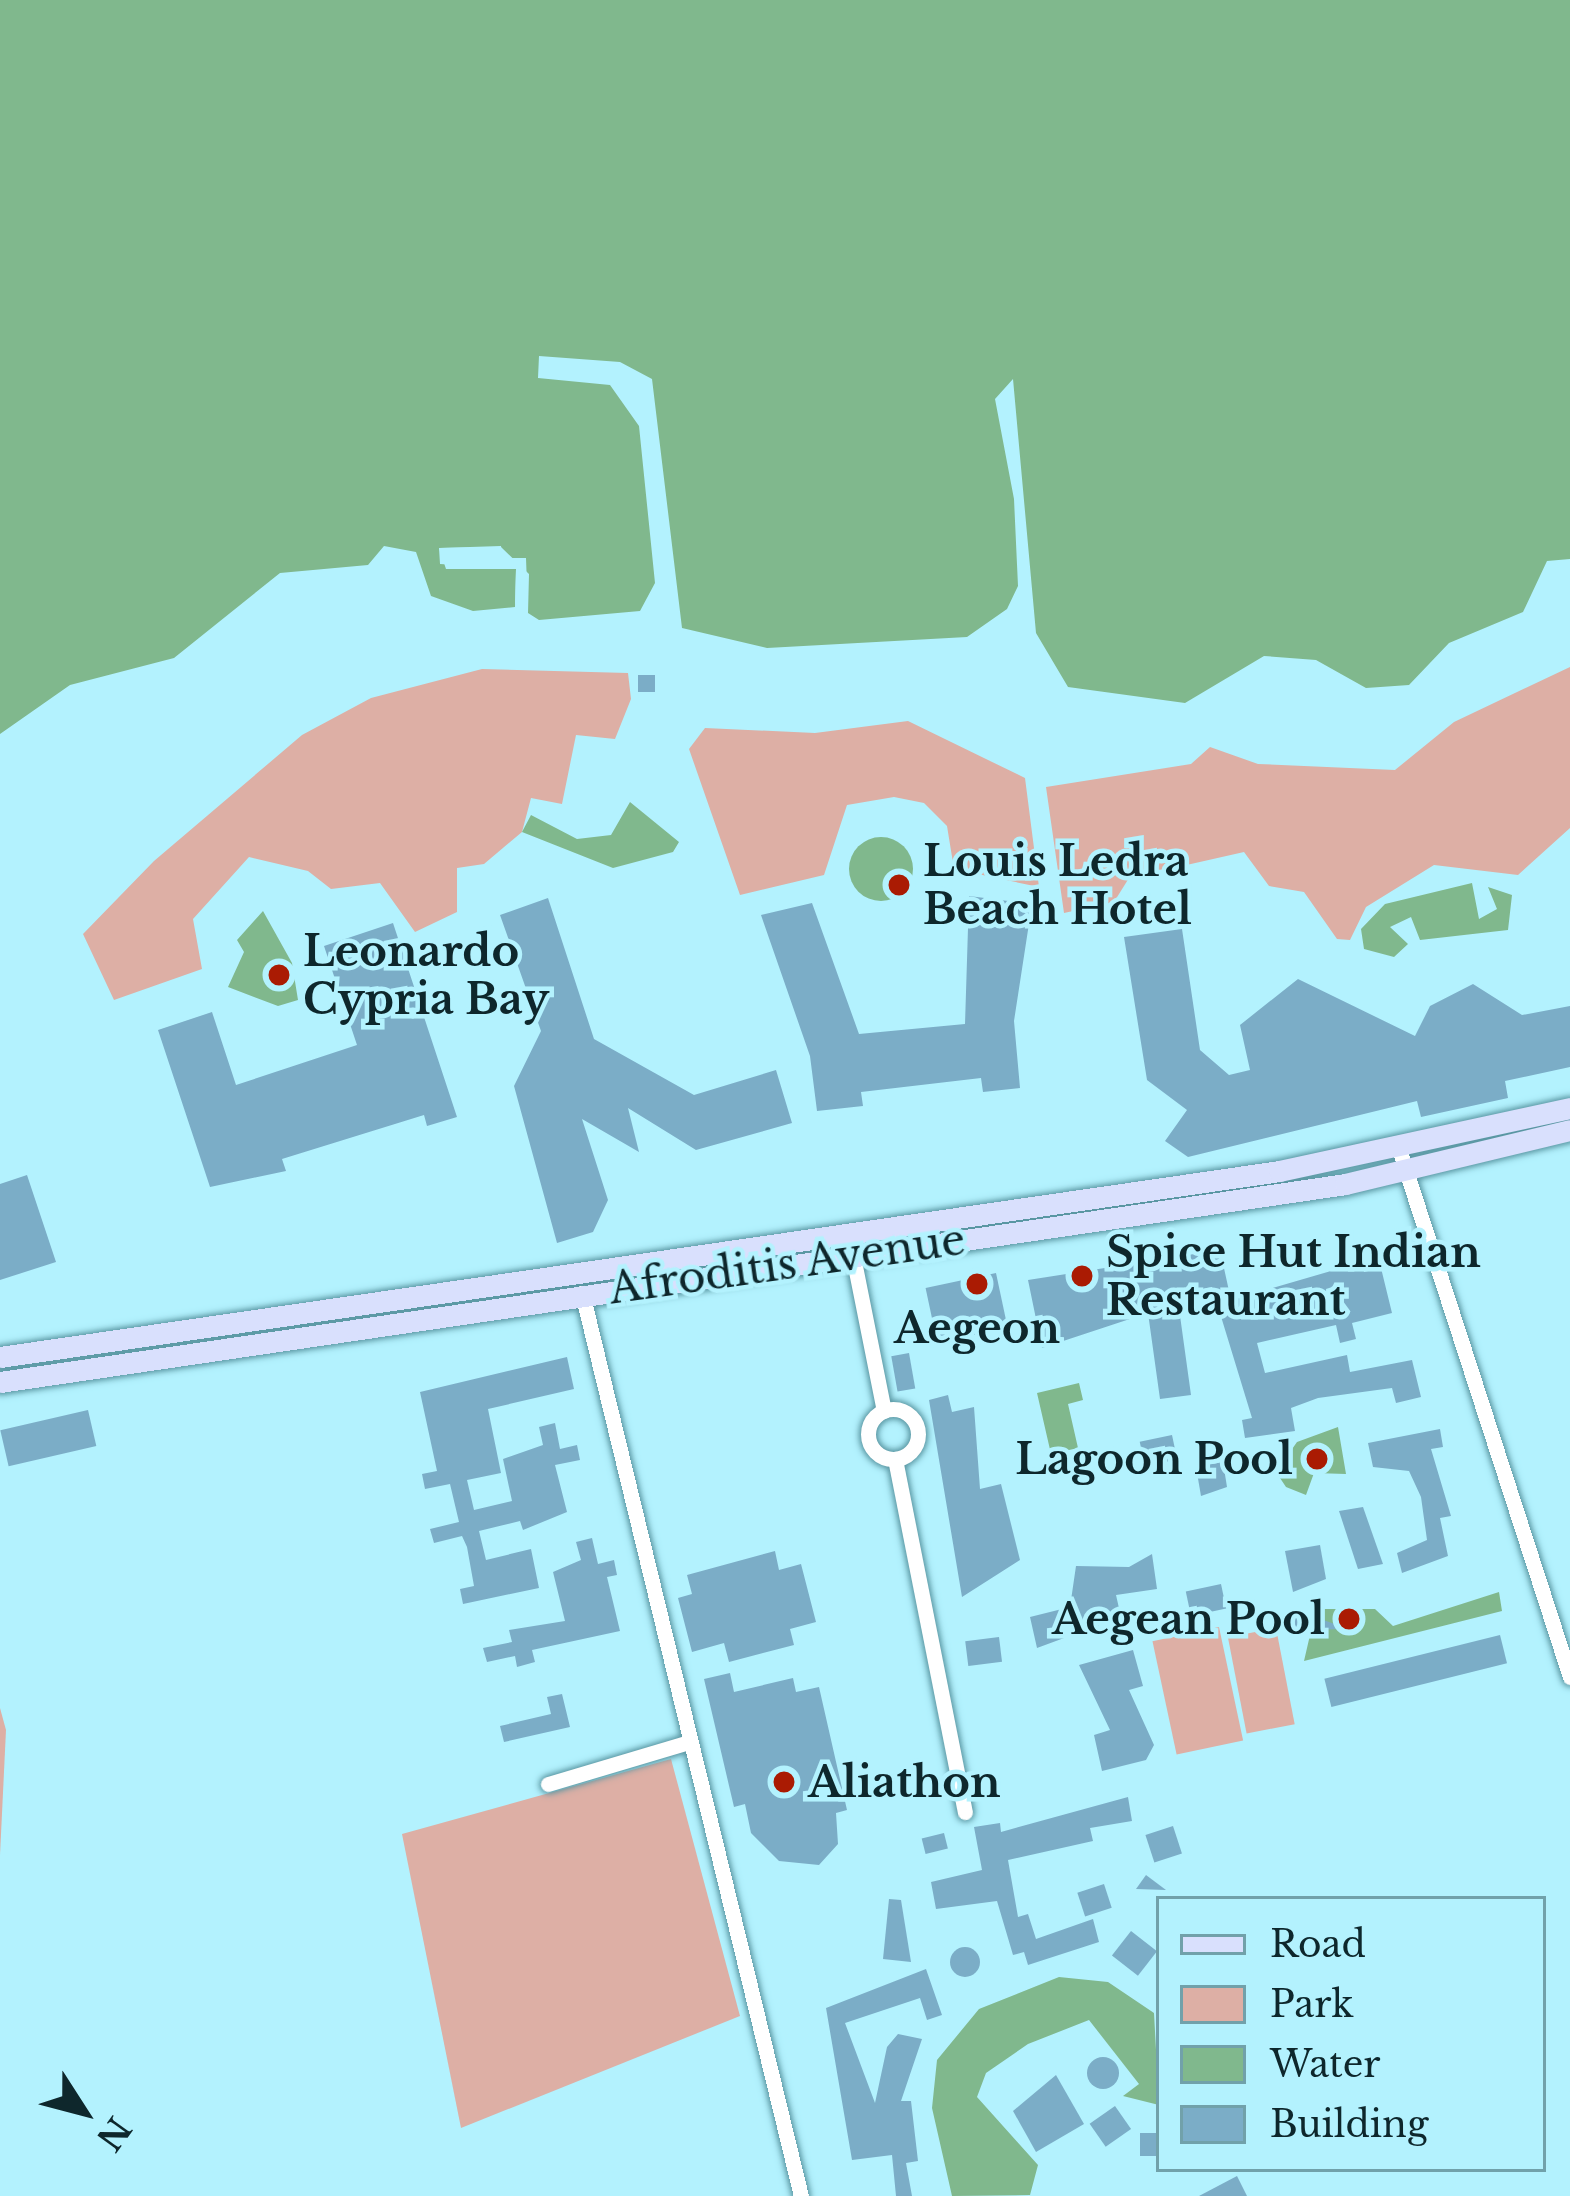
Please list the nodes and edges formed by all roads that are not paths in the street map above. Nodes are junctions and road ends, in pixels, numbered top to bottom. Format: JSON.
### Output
{"nodes":[{"id":1,"x":1570,"y":1108,"type":"edge"},
{"id":2,"x":1570,"y":1130,"type":"edge"},
{"id":3,"x":1403,"y":1162,"type":"junction"},
{"id":4,"x":854,"y":1256,"type":"junction"},
{"id":5,"x":582,"y":1293,"type":"junction"},
{"id":6,"x":0,"y":1357,"type":"edge"},
{"id":7,"x":0,"y":1382,"type":"edge"},
{"id":8,"x":884,"y":1411,"type":"junction"},
{"id":9,"x":895,"y":1459,"type":"junction"},
{"id":10,"x":1570,"y":1677,"type":"edge"},
{"id":11,"x":688,"y":1742,"type":"junction"},
{"id":12,"x":548,"y":1784,"type":"dead end"},
{"id":13,"x":965,"y":1811,"type":"dead end"},
{"id":14,"x":801,"y":2196,"type":"edge"}],
"edges":[{"from":1,"to":3,"type":"main road","name":"Afroditis Avenue"},
{"from":2,"to":3,"type":"main road","name":"Afroditis Avenue"},
{"from":3,"to":4,"type":"main road","name":"Afroditis Avenue"},
{"from":3,"to":6,"type":"main road","name":"Afroditis Avenue"},
{"from":3,"to":10,"type":"street"},
{"from":4,"to":5,"type":"main road","name":"Afroditis Avenue"},
{"from":4,"to":8,"type":"street"},
{"from":5,"to":7,"type":"main road","name":"Afroditis Avenue"},
{"from":5,"to":11,"type":"street"},
{"from":8,"to":9,"type":"street"},
{"from":8,"to":9,"type":"street"},
{"from":9,"to":13,"type":"street"},
{"from":11,"to":12,"type":"street"},
{"from":11,"to":14,"type":"street"}]}
